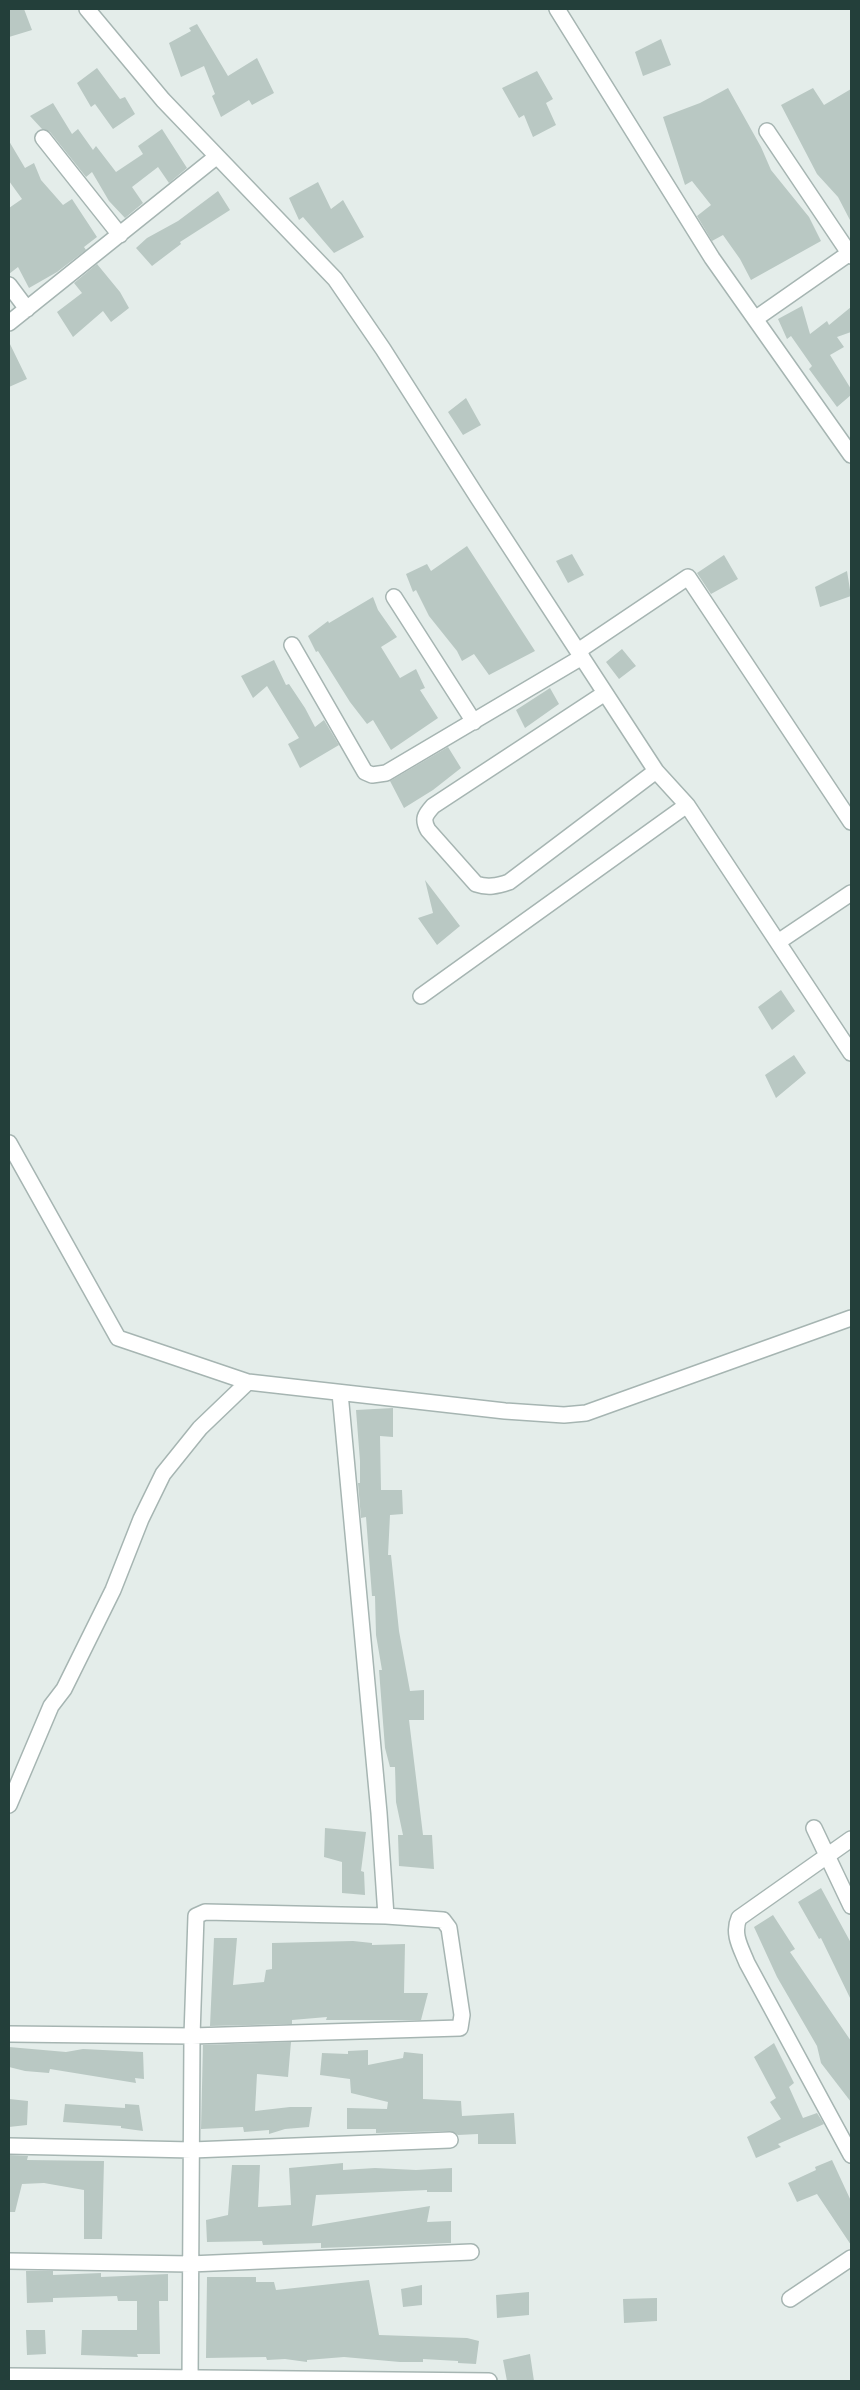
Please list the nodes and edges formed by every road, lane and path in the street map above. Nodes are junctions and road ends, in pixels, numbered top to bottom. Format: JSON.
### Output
{"nodes":[{"id":1,"x":88,"y":9,"type":"edge"},
{"id":2,"x":558,"y":9,"type":"edge"},
{"id":3,"x":767,"y":132,"type":"dead end"},
{"id":4,"x":43,"y":138,"type":"dead end"},
{"id":5,"x":216,"y":157,"type":"junction"},
{"id":6,"x":120,"y":236,"type":"junction"},
{"id":7,"x":851,"y":254,"type":"edge"},
{"id":8,"x":9,"y":285,"type":"edge"},
{"id":9,"x":27,"y":309,"type":"junction"},
{"id":10,"x":755,"y":319,"type":"junction"},
{"id":11,"x":9,"y":323,"type":"edge"},
{"id":12,"x":851,"y":455,"type":"edge"},
{"id":13,"x":394,"y":598,"type":"dead end"},
{"id":14,"x":292,"y":645,"type":"dead end"},
{"id":15,"x":580,"y":654,"type":"junction"},
{"id":16,"x":606,"y":693,"type":"junction"},
{"id":17,"x":474,"y":722,"type":"junction"},
{"id":18,"x":656,"y":770,"type":"junction"},
{"id":19,"x":686,"y":805,"type":"junction"},
{"id":20,"x":851,"y":822,"type":"edge"},
{"id":21,"x":851,"y":893,"type":"edge"},
{"id":22,"x":778,"y":942,"type":"junction"},
{"id":23,"x":421,"y":996,"type":"dead end"},
{"id":24,"x":851,"y":1053,"type":"edge"},
{"id":25,"x":9,"y":1143,"type":"edge"},
{"id":26,"x":851,"y":1318,"type":"edge"},
{"id":27,"x":248,"y":1382,"type":"junction"},
{"id":28,"x":340,"y":1393,"type":"junction"},
{"id":29,"x":9,"y":1805,"type":"edge"},
{"id":30,"x":814,"y":1828,"type":"dead end"},
{"id":31,"x":851,"y":1839,"type":"edge"},
{"id":32,"x":825,"y":1856,"type":"junction"},
{"id":33,"x":851,"y":1906,"type":"edge"},
{"id":34,"x":386,"y":1916,"type":"junction"},
{"id":35,"x":9,"y":2034,"type":"edge"},
{"id":36,"x":192,"y":2036,"type":"junction"},
{"id":37,"x":450,"y":2140,"type":"dead end"},
{"id":38,"x":9,"y":2146,"type":"edge"},
{"id":39,"x":192,"y":2150,"type":"junction"},
{"id":40,"x":851,"y":2155,"type":"edge"},
{"id":41,"x":471,"y":2252,"type":"dead end"},
{"id":42,"x":851,"y":2258,"type":"edge"},
{"id":43,"x":9,"y":2261,"type":"edge"},
{"id":44,"x":190,"y":2264,"type":"junction"},
{"id":45,"x":790,"y":2299,"type":"dead end"},
{"id":46,"x":9,"y":2376,"type":"edge"},
{"id":47,"x":190,"y":2380,"type":"edge"},
{"id":48,"x":489,"y":2381,"type":"edge"}],
"edges":[{"from":1,"to":5,"type":"street"},
{"from":2,"to":10,"type":"street"},
{"from":3,"to":7,"type":"street"},
{"from":4,"to":6,"type":"street"},
{"from":5,"to":6,"type":"street"},
{"from":5,"to":15,"type":"street"},
{"from":6,"to":9,"type":"street"},
{"from":7,"to":10,"type":"street"},
{"from":8,"to":9,"type":"street"},
{"from":9,"to":11,"type":"street"},
{"from":10,"to":12,"type":"street"},
{"from":13,"to":17,"type":"street"},
{"from":14,"to":17,"type":"street"},
{"from":15,"to":16,"type":"street"},
{"from":15,"to":17,"type":"street"},
{"from":15,"to":20,"type":"street"},
{"from":16,"to":18,"type":"street"},
{"from":16,"to":18,"type":"street"},
{"from":18,"to":19,"type":"street"},
{"from":19,"to":22,"type":"street"},
{"from":19,"to":23,"type":"street"},
{"from":21,"to":22,"type":"street"},
{"from":22,"to":24,"type":"street"},
{"from":25,"to":27,"type":"street"},
{"from":26,"to":28,"type":"street"},
{"from":27,"to":28,"type":"street"},
{"from":27,"to":29,"type":"street"},
{"from":28,"to":34,"type":"street"},
{"from":30,"to":32,"type":"street"},
{"from":31,"to":32,"type":"street"},
{"from":32,"to":33,"type":"street"},
{"from":32,"to":40,"type":"street"},
{"from":34,"to":36,"type":"street"},
{"from":34,"to":36,"type":"street"},
{"from":35,"to":36,"type":"street"},
{"from":36,"to":39,"type":"street"},
{"from":37,"to":39,"type":"street"},
{"from":38,"to":39,"type":"street"},
{"from":39,"to":44,"type":"street"},
{"from":41,"to":44,"type":"street"},
{"from":42,"to":45,"type":"street"},
{"from":43,"to":44,"type":"street"},
{"from":44,"to":47,"type":"street"},
{"from":46,"to":47,"type":"street"},
{"from":47,"to":48,"type":"street"}]}
